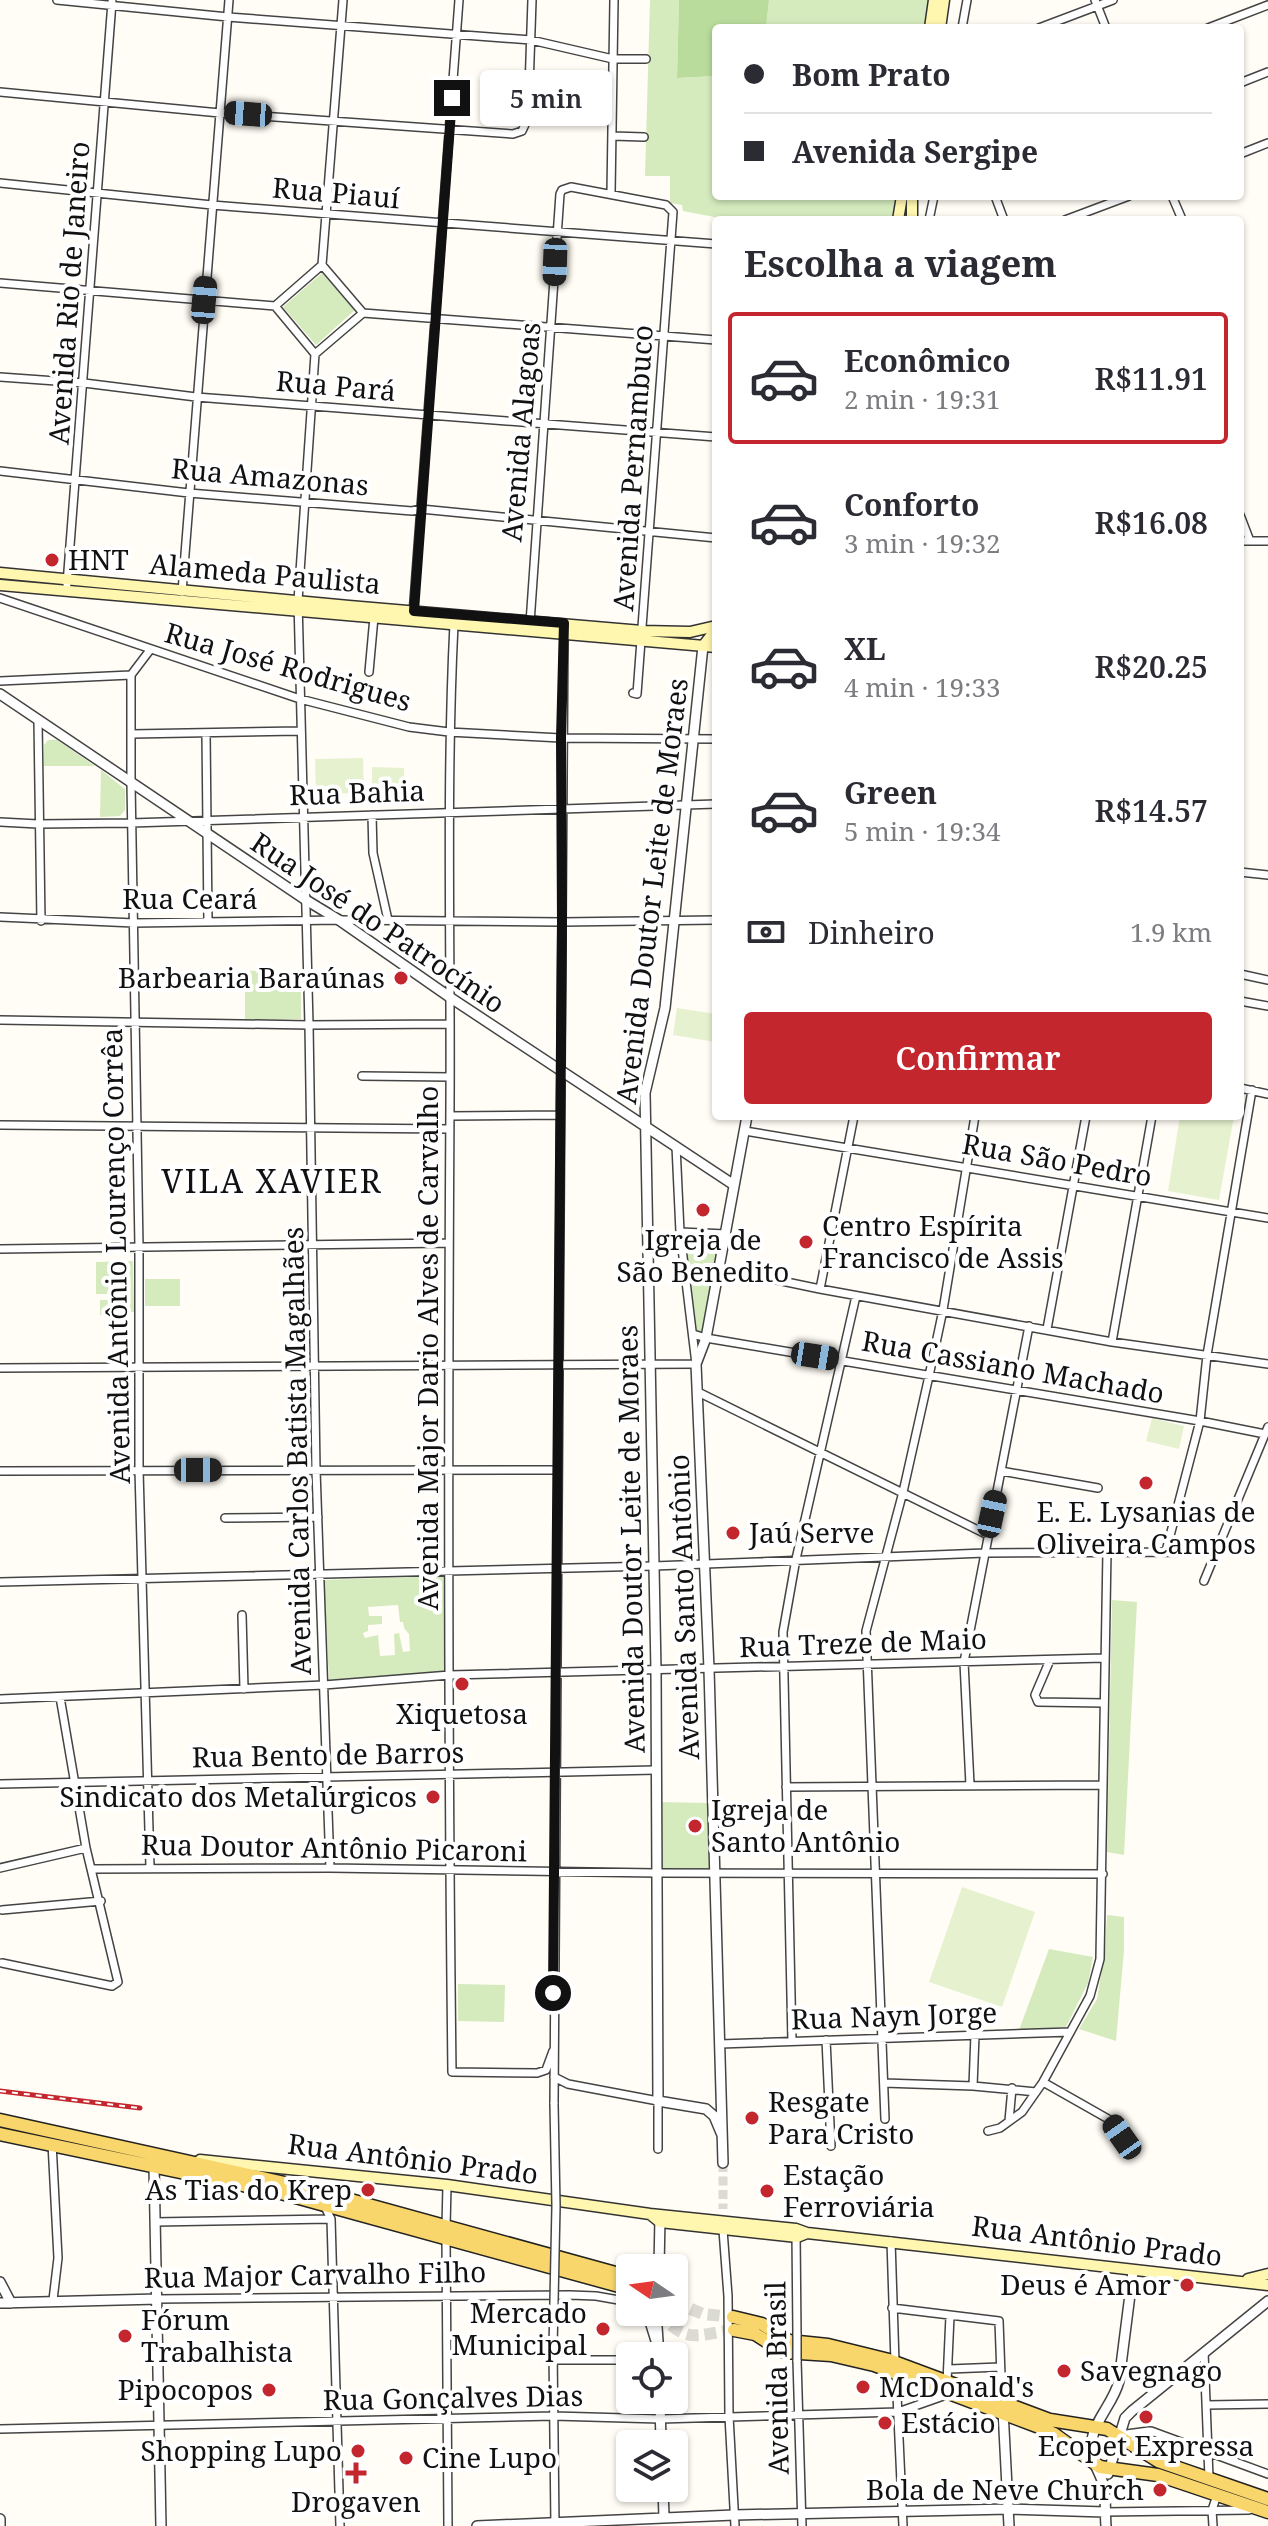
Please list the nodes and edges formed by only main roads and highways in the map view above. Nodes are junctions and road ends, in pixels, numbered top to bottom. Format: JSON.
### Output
{"nodes":[{"id":1,"x":934,"y":0,"type":"edge"},
{"id":2,"x":944,"y":0,"type":"edge"},
{"id":3,"x":931,"y":24,"type":"edge"},
{"id":4,"x":941,"y":24,"type":"edge"},
{"id":5,"x":0,"y":573,"type":"edge"},
{"id":6,"x":67,"y":584,"type":"junction"},
{"id":7,"x":0,"y":585,"type":"edge"},
{"id":8,"x":298,"y":605,"type":"junction"},
{"id":9,"x":413,"y":616,"type":"junction"},
{"id":10,"x":529,"y":625,"type":"junction"},
{"id":11,"x":712,"y":627,"type":"edge"},
{"id":12,"x":642,"y":635,"type":"junction"},
{"id":13,"x":712,"y":636,"type":"edge"},
{"id":14,"x":703,"y":646,"type":"junction"},
{"id":15,"x":712,"y":647,"type":"edge"},
{"id":16,"x":0,"y":2120,"type":"edge"},
{"id":17,"x":0,"y":2134,"type":"edge"},
{"id":18,"x":170,"y":2157,"type":"junction"},
{"id":19,"x":446,"y":2232,"type":"junction"},
{"id":20,"x":616,"y":2274,"type":"edge"},
{"id":21,"x":1268,"y":2274,"type":"edge"},
{"id":22,"x":1238,"y":2281,"type":"junction"},
{"id":23,"x":616,"y":2285,"type":"edge"},
{"id":24,"x":1268,"y":2285,"type":"edge"},
{"id":25,"x":733,"y":2324,"type":"tunnel mouth"},
{"id":26,"x":1003,"y":2409,"type":"junction"},
{"id":27,"x":1231,"y":2486,"type":"junction"},
{"id":28,"x":1217,"y":2495,"type":"junction"},
{"id":29,"x":1266,"y":2507,"type":"edge"}],
"edges":[{"from":1,"to":3,"type":"main road"},
{"from":2,"to":4,"type":"main road"},
{"from":5,"to":6,"type":"main road","name":"Alameda Paulista"},
{"from":6,"to":7,"type":"main road","name":"Alameda Paulista"},
{"from":6,"to":8,"type":"main road","name":"Alameda Paulista"},
{"from":8,"to":9,"type":"main road","name":"Alameda Paulista"},
{"from":8,"to":9,"type":"main road","name":"Alameda Paulista"},
{"from":9,"to":10,"type":"main road","name":"Alameda Paulista"},
{"from":9,"to":10,"type":"main road","name":"Alameda Paulista"},
{"from":10,"to":12,"type":"main road","name":"Alameda Paulista"},
{"from":11,"to":12,"type":"main road","name":"Alameda Paulista"},
{"from":12,"to":14,"type":"main road","name":"Alameda Paulista"},
{"from":13,"to":14,"type":"main road"},
{"from":14,"to":15,"type":"main road","name":"Alameda Paulista"},
{"from":16,"to":18,"type":"main road"},
{"from":17,"to":19,"type":"main road"},
{"from":18,"to":19,"type":"main road"},
{"from":18,"to":22,"type":"main road","name":"Rua Antônio Prado"},
{"from":19,"to":20,"type":"main road"},
{"from":19,"to":23,"type":"main road"},
{"from":21,"to":22,"type":"main road"},
{"from":22,"to":24,"type":"main road","name":"Rua Antônio Prado"},
{"from":25,"to":26,"type":"main road"},
{"from":26,"to":27,"type":"main road"},
{"from":26,"to":28,"type":"main road"},
{"from":27,"to":28,"type":"main road"},
{"from":27,"to":29,"type":"main road"},
{"from":28,"to":29,"type":"main road"}]}
